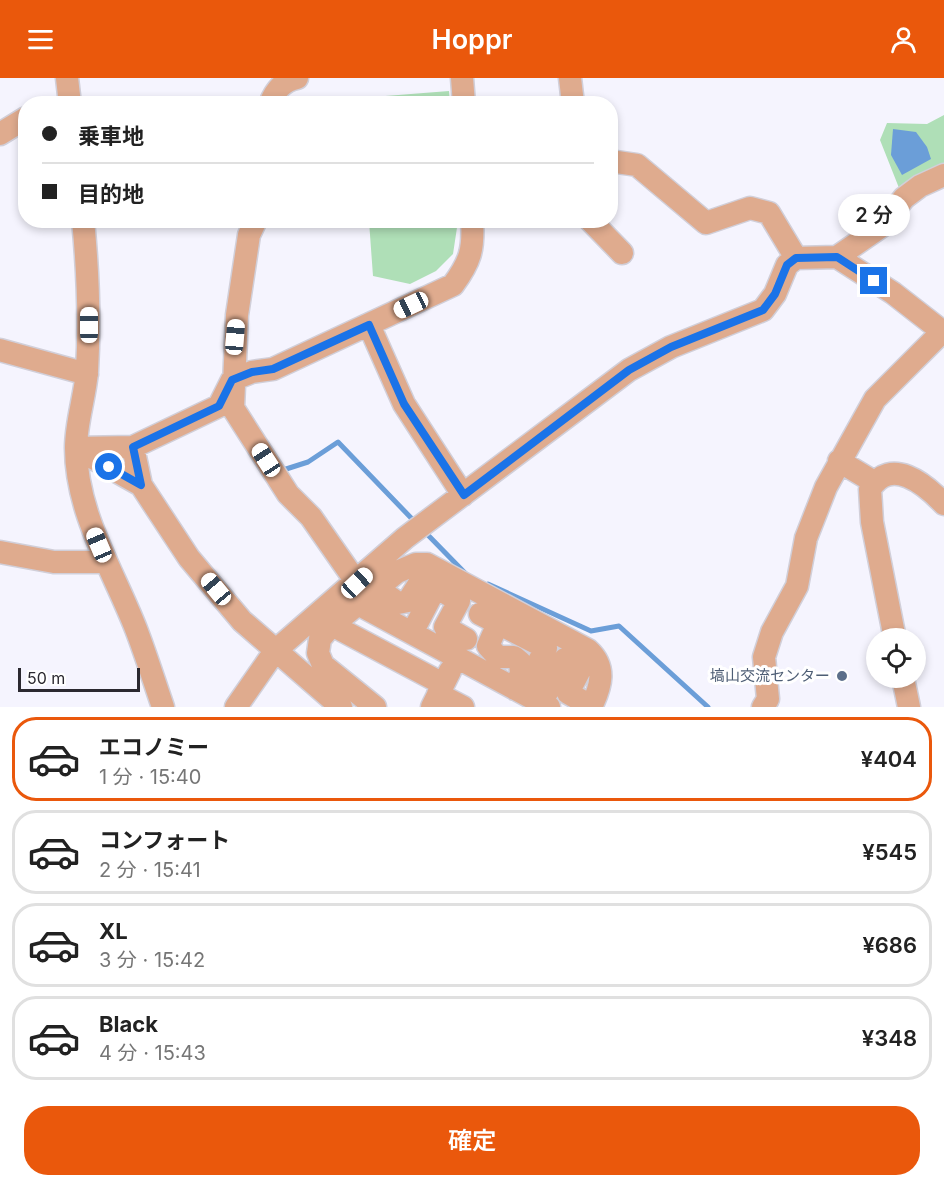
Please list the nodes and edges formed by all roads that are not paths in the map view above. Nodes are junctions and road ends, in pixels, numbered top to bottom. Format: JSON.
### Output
{"nodes":[{"id":1,"x":67,"y":78,"type":"edge"},
{"id":2,"x":297,"y":78,"type":"edge"},
{"id":3,"x":462,"y":78,"type":"edge"},
{"id":4,"x":570,"y":78,"type":"edge"},
{"id":5,"x":69,"y":96,"type":"edge"},
{"id":6,"x":273,"y":96,"type":"edge"},
{"id":7,"x":463,"y":96,"type":"edge"},
{"id":8,"x":572,"y":96,"type":"edge"},
{"id":9,"x":18,"y":123,"type":"edge"},
{"id":10,"x":0,"y":134,"type":"edge"},
{"id":11,"x":618,"y":161,"type":"edge"},
{"id":12,"x":944,"y":175,"type":"edge"},
{"id":13,"x":84,"y":228,"type":"edge"},
{"id":14,"x":252,"y":228,"type":"edge"},
{"id":15,"x":472,"y":228,"type":"edge"},
{"id":16,"x":598,"y":228,"type":"edge"},
{"id":17,"x":622,"y":253,"type":"dead end"},
{"id":18,"x":837,"y":257,"type":"junction"},
{"id":19,"x":796,"y":258,"type":"junction"},
{"id":20,"x":369,"y":325,"type":"junction"},
{"id":21,"x":940,"y":341,"type":"edge"},
{"id":22,"x":0,"y":350,"type":"edge"},
{"id":23,"x":87,"y":374,"type":"junction"},
{"id":24,"x":232,"y":380,"type":"junction"},
{"id":25,"x":133,"y":447,"type":"junction"},
{"id":26,"x":76,"y":448,"type":"junction"},
{"id":27,"x":839,"y":461,"type":"junction"},
{"id":28,"x":874,"y":482,"type":"junction"},
{"id":29,"x":141,"y":485,"type":"junction"},
{"id":30,"x":464,"y":495,"type":"junction"},
{"id":31,"x":944,"y":504,"type":"edge"},
{"id":32,"x":0,"y":552,"type":"edge"},
{"id":33,"x":106,"y":562,"type":"junction"},
{"id":34,"x":439,"y":582,"type":"junction"},
{"id":35,"x":364,"y":592,"type":"junction"},
{"id":36,"x":493,"y":610,"type":"junction"},
{"id":37,"x":332,"y":625,"type":"junction"},
{"id":38,"x":893,"y":628,"type":"edge"},
{"id":39,"x":534,"y":632,"type":"junction"},
{"id":40,"x":412,"y":633,"type":"junction"},
{"id":41,"x":462,"y":648,"type":"junction"},
{"id":42,"x":275,"y":651,"type":"junction"},
{"id":43,"x":569,"y":651,"type":"junction"},
{"id":44,"x":905,"y":688,"type":"edge"},
{"id":45,"x":438,"y":695,"type":"edge"},
{"id":46,"x":533,"y":697,"type":"edge"},
{"id":47,"x":591,"y":706,"type":"edge"},
{"id":48,"x":163,"y":707,"type":"edge"},
{"id":49,"x":236,"y":707,"type":"edge"},
{"id":50,"x":341,"y":707,"type":"edge"},
{"id":51,"x":375,"y":707,"type":"edge"},
{"id":52,"x":463,"y":707,"type":"edge"},
{"id":53,"x":763,"y":707,"type":"edge"},
{"id":54,"x":909,"y":707,"type":"edge"}],
"edges":[{"from":1,"to":5,"type":"street"},
{"from":2,"to":6,"type":"street"},
{"from":3,"to":7,"type":"street"},
{"from":4,"to":8,"type":"street"},
{"from":9,"to":10,"type":"street"},
{"from":11,"to":19,"type":"street"},
{"from":12,"to":18,"type":"street"},
{"from":13,"to":23,"type":"street"},
{"from":14,"to":24,"type":"street"},
{"from":15,"to":20,"type":"street"},
{"from":16,"to":17,"type":"street"},
{"from":18,"to":19,"type":"street"},
{"from":18,"to":21,"type":"street"},
{"from":19,"to":30,"type":"street"},
{"from":20,"to":24,"type":"street"},
{"from":20,"to":30,"type":"street"},
{"from":21,"to":27,"type":"street"},
{"from":22,"to":23,"type":"street"},
{"from":23,"to":26,"type":"street"},
{"from":24,"to":25,"type":"street"},
{"from":24,"to":35,"type":"street"},
{"from":25,"to":26,"type":"street"},
{"from":25,"to":29,"type":"street"},
{"from":26,"to":29,"type":"street"},
{"from":26,"to":33,"type":"street"},
{"from":27,"to":28,"type":"street"},
{"from":27,"to":53,"type":"street"},
{"from":28,"to":31,"type":"street"},
{"from":28,"to":38,"type":"street"},
{"from":29,"to":42,"type":"street"},
{"from":30,"to":35,"type":"street"},
{"from":32,"to":33,"type":"street"},
{"from":33,"to":48,"type":"street"},
{"from":34,"to":35,"type":"street"},
{"from":34,"to":36,"type":"street"},
{"from":34,"to":40,"type":"street"},
{"from":34,"to":41,"type":"street"},
{"from":35,"to":37,"type":"street"},
{"from":35,"to":40,"type":"street"},
{"from":35,"to":42,"type":"street"},
{"from":36,"to":39,"type":"street"},
{"from":36,"to":41,"type":"street"},
{"from":36,"to":46,"type":"street"},
{"from":37,"to":45,"type":"street"},
{"from":37,"to":51,"type":"street"},
{"from":39,"to":43,"type":"street"},
{"from":39,"to":46,"type":"street"},
{"from":40,"to":41,"type":"street"},
{"from":41,"to":45,"type":"street"},
{"from":41,"to":46,"type":"street"},
{"from":42,"to":49,"type":"street"},
{"from":42,"to":50,"type":"street"},
{"from":43,"to":46,"type":"street"},
{"from":43,"to":47,"type":"street"},
{"from":44,"to":54,"type":"street"},
{"from":45,"to":52,"type":"street"}]}
